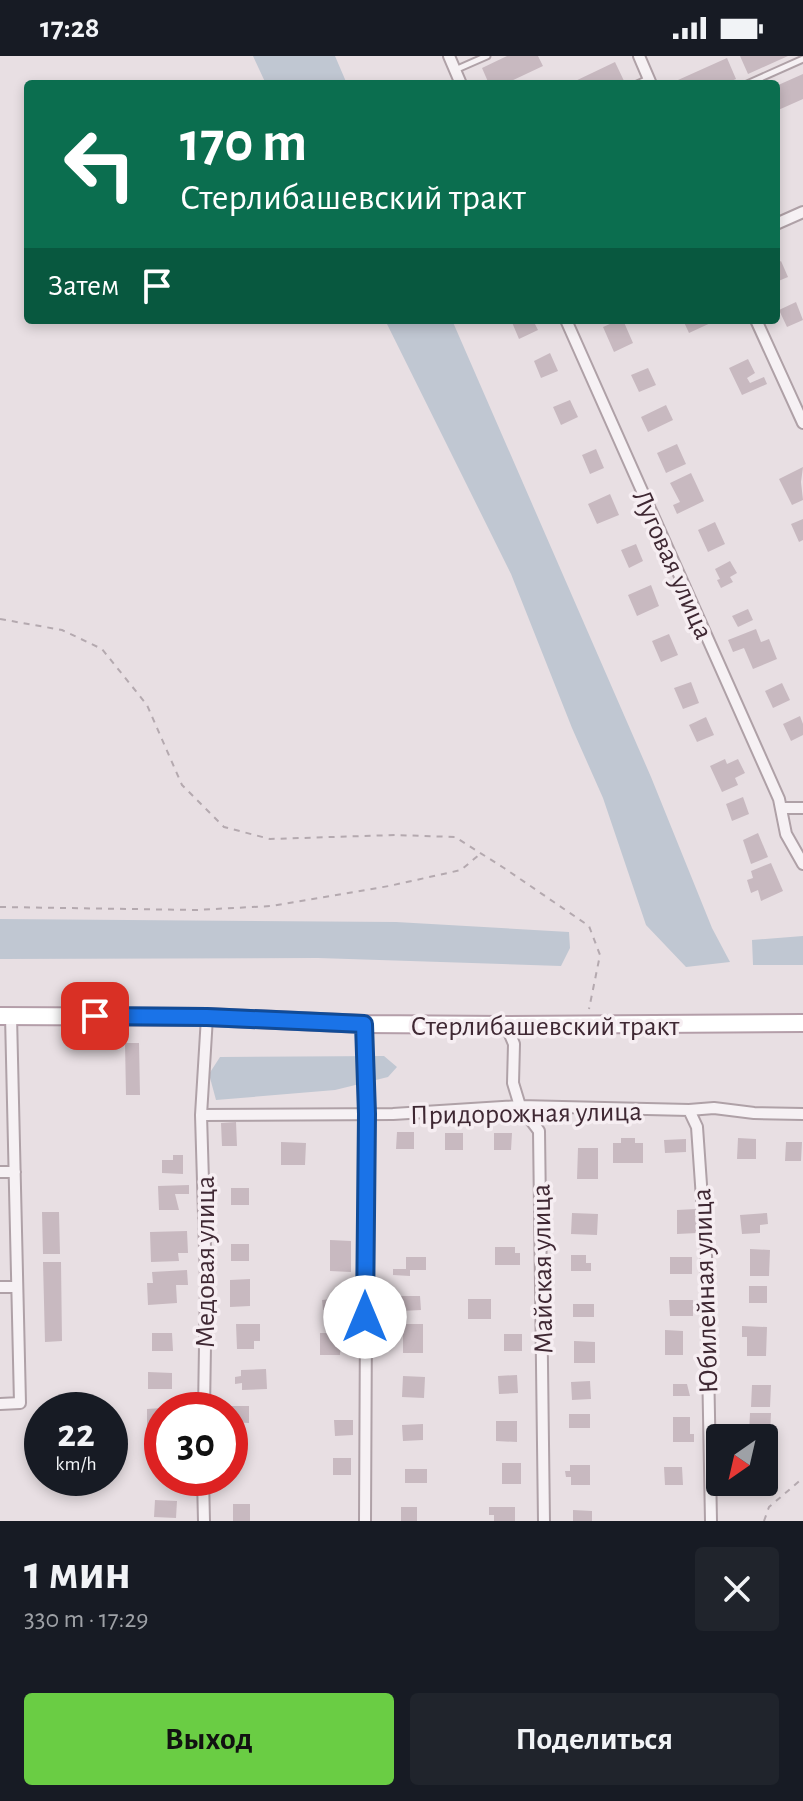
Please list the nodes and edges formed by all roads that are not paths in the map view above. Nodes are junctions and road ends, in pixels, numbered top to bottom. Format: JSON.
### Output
{"nodes":[{"id":1,"x":449,"y":56,"type":"edge"},
{"id":2,"x":487,"y":56,"type":"edge"},
{"id":3,"x":639,"y":56,"type":"edge"},
{"id":4,"x":803,"y":59,"type":"edge"},
{"id":5,"x":455,"y":70,"type":"junction"},
{"id":6,"x":459,"y":80,"type":"edge"},
{"id":7,"x":649,"y":80,"type":"edge"},
{"id":8,"x":756,"y":80,"type":"edge"},
{"id":9,"x":803,"y":212,"type":"edge"},
{"id":10,"x":780,"y":222,"type":"edge"},
{"id":11,"x":568,"y":324,"type":"edge"},
{"id":12,"x":758,"y":324,"type":"edge"},
{"id":13,"x":803,"y":423,"type":"edge"},
{"id":14,"x":782,"y":808,"type":"junction"},
{"id":15,"x":803,"y":808,"type":"edge"},
{"id":16,"x":803,"y":864,"type":"edge"},
{"id":17,"x":6,"y":1016,"type":"edge"},
{"id":18,"x":207,"y":1017,"type":"junction"},
{"id":19,"x":803,"y":1023,"type":"edge"},
{"id":20,"x":364,"y":1024,"type":"junction"},
{"id":21,"x":506,"y":1025,"type":"junction"},
{"id":22,"x":520,"y":1106,"type":"junction"},
{"id":23,"x":689,"y":1110,"type":"junction"},
{"id":24,"x":367,"y":1114,"type":"junction"},
{"id":25,"x":803,"y":1114,"type":"edge"},
{"id":26,"x":201,"y":1115,"type":"junction"},
{"id":27,"x":0,"y":1172,"type":"edge"},
{"id":28,"x":15,"y":1172,"type":"junction"},
{"id":29,"x":0,"y":1287,"type":"edge"},
{"id":30,"x":17,"y":1287,"type":"junction"},
{"id":31,"x":204,"y":1392,"type":"edge"},
{"id":32,"x":0,"y":1404,"type":"edge"},
{"id":33,"x":203,"y":1496,"type":"edge"},
{"id":34,"x":204,"y":1521,"type":"edge"},
{"id":35,"x":365,"y":1521,"type":"edge"},
{"id":36,"x":544,"y":1521,"type":"edge"},
{"id":37,"x":711,"y":1521,"type":"edge"}],
"edges":[{"from":1,"to":5,"type":"street"},
{"from":2,"to":5,"type":"lane"},
{"from":3,"to":7,"type":"street"},
{"from":4,"to":8,"type":"lane"},
{"from":5,"to":6,"type":"street"},
{"from":9,"to":10,"type":"street"},
{"from":11,"to":14,"type":"street","name":"Луговая улица"},
{"from":12,"to":13,"type":"street"},
{"from":14,"to":15,"type":"street"},
{"from":14,"to":16,"type":"street","name":"Луговая улица"},
{"from":17,"to":18,"type":"main road","name":"Стерлибашевский тракт"},
{"from":17,"to":28,"type":"street"},
{"from":18,"to":20,"type":"main road","name":"Стерлибашевский тракт"},
{"from":18,"to":26,"type":"street","name":"Медовая улица"},
{"from":19,"to":21,"type":"main road","name":"Стерлибашевский тракт"},
{"from":20,"to":21,"type":"main road","name":"Стерлибашевский тракт"},
{"from":20,"to":24,"type":"street"},
{"from":21,"to":22,"type":"street","name":"Майская улица"},
{"from":22,"to":23,"type":"street","name":"Придорожная улица"},
{"from":22,"to":24,"type":"street","name":"Придорожная улица"},
{"from":22,"to":36,"type":"street","name":"Майская улица"},
{"from":23,"to":25,"type":"street","name":"Придорожная улица"},
{"from":23,"to":37,"type":"street","name":"Юбилейная улица"},
{"from":24,"to":26,"type":"street","name":"Придорожная улица"},
{"from":24,"to":35,"type":"street"},
{"from":26,"to":31,"type":"street","name":"Медовая улица"},
{"from":27,"to":28,"type":"street"},
{"from":28,"to":30,"type":"street"},
{"from":29,"to":30,"type":"street"},
{"from":30,"to":32,"type":"street"},
{"from":33,"to":34,"type":"street"}]}
